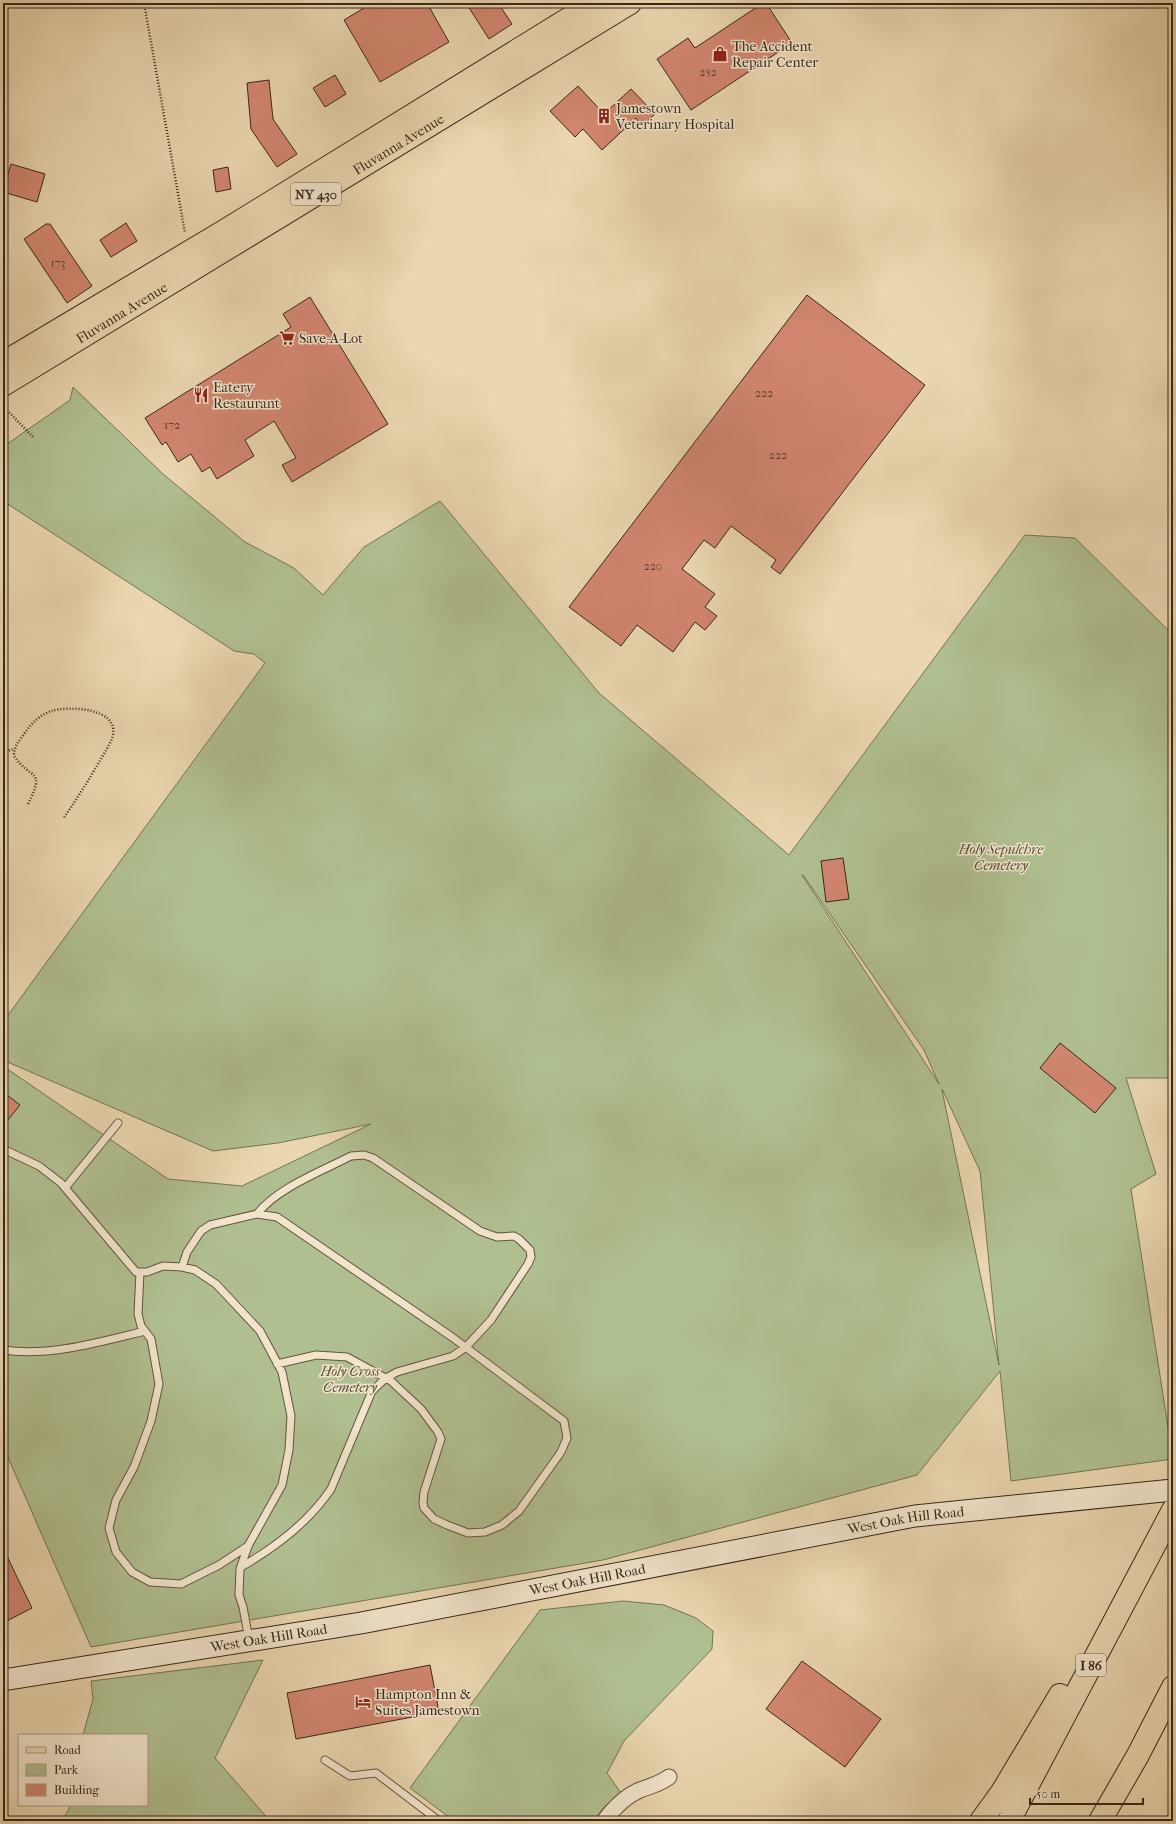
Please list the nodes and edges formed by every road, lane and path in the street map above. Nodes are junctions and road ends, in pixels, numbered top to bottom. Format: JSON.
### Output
{"nodes":[{"id":1,"x":144,"y":3,"type":"edge"},
{"id":2,"x":594,"y":3,"type":"edge"},
{"id":3,"x":630,"y":3,"type":"edge"},
{"id":4,"x":189,"y":252,"type":"junction"},
{"id":5,"x":3,"y":363,"type":"edge"},
{"id":6,"x":3,"y":385,"type":"edge"},
{"id":7,"x":3,"y":406,"type":"edge"},
{"id":8,"x":33,"y":437,"type":"dead end"},
{"id":9,"x":14,"y":749,"type":"junction"},
{"id":10,"x":3,"y":752,"type":"edge"},
{"id":11,"x":3,"y":800,"type":"edge"},
{"id":12,"x":8,"y":804,"type":"dead end"},
{"id":13,"x":28,"y":804,"type":"dead end"},
{"id":14,"x":63,"y":819,"type":"dead end"},
{"id":15,"x":118,"y":1123,"type":"dead end"},
{"id":16,"x":3,"y":1148,"type":"edge"},
{"id":17,"x":66,"y":1188,"type":"junction"},
{"id":18,"x":257,"y":1214,"type":"junction"},
{"id":19,"x":182,"y":1267,"type":"junction"},
{"id":20,"x":140,"y":1272,"type":"junction"},
{"id":21,"x":144,"y":1331,"type":"junction"},
{"id":22,"x":466,"y":1348,"type":"junction"},
{"id":23,"x":3,"y":1350,"type":"edge"},
{"id":24,"x":278,"y":1364,"type":"junction"},
{"id":25,"x":386,"y":1378,"type":"junction"},
{"id":26,"x":1173,"y":1490,"type":"edge"},
{"id":27,"x":1173,"y":1510,"type":"edge"},
{"id":28,"x":248,"y":1546,"type":"junction"},
{"id":29,"x":1146,"y":1560,"type":"junction"},
{"id":30,"x":241,"y":1567,"type":"junction"},
{"id":31,"x":249,"y":1640,"type":"junction"},
{"id":32,"x":3,"y":1680,"type":"edge"},
{"id":33,"x":1173,"y":1687,"type":"edge"},
{"id":34,"x":324,"y":1760,"type":"dead end"},
{"id":35,"x":668,"y":1777,"type":"dead end"},
{"id":36,"x":439,"y":1821,"type":"edge"},
{"id":37,"x":604,"y":1821,"type":"edge"},
{"id":38,"x":981,"y":1821,"type":"edge"},
{"id":39,"x":1009,"y":1821,"type":"edge"},
{"id":40,"x":1100,"y":1821,"type":"edge"}],
"edges":[{"from":1,"to":4,"type":"path"},
{"from":2,"to":4,"type":"main road","name":"Fluvanna Avenue","number":"NY 430"},
{"from":3,"to":6,"type":"main road","name":"Fluvanna Avenue","number":"NY 430"},
{"from":4,"to":5,"type":"main road","name":"Fluvanna Avenue","number":"NY 430"},
{"from":7,"to":8,"type":"path"},
{"from":9,"to":10,"type":"path"},
{"from":9,"to":13,"type":"path"},
{"from":9,"to":14,"type":"path"},
{"from":11,"to":12,"type":"path"},
{"from":15,"to":17,"type":"lane"},
{"from":16,"to":17,"type":"lane"},
{"from":17,"to":20,"type":"lane"},
{"from":18,"to":19,"type":"lane"},
{"from":18,"to":22,"type":"lane"},
{"from":18,"to":22,"type":"lane"},
{"from":19,"to":20,"type":"lane"},
{"from":19,"to":24,"type":"lane"},
{"from":20,"to":21,"type":"lane"},
{"from":21,"to":23,"type":"lane"},
{"from":21,"to":28,"type":"lane"},
{"from":22,"to":25,"type":"lane"},
{"from":22,"to":25,"type":"lane"},
{"from":24,"to":25,"type":"lane"},
{"from":24,"to":28,"type":"lane"},
{"from":25,"to":30,"type":"lane"},
{"from":26,"to":31,"type":"main road","name":"West Oak Hill Road"},
{"from":27,"to":29,"type":"main road","number":"I 86"},
{"from":28,"to":30,"type":"lane"},
{"from":29,"to":38,"type":"main road"},
{"from":29,"to":39,"type":"main road","number":"I 86"},
{"from":30,"to":31,"type":"lane"},
{"from":31,"to":32,"type":"main road","name":"West Oak Hill Road"},
{"from":33,"to":40,"type":"main road"},
{"from":34,"to":36,"type":"lane"},
{"from":35,"to":37,"type":"street"}]}
